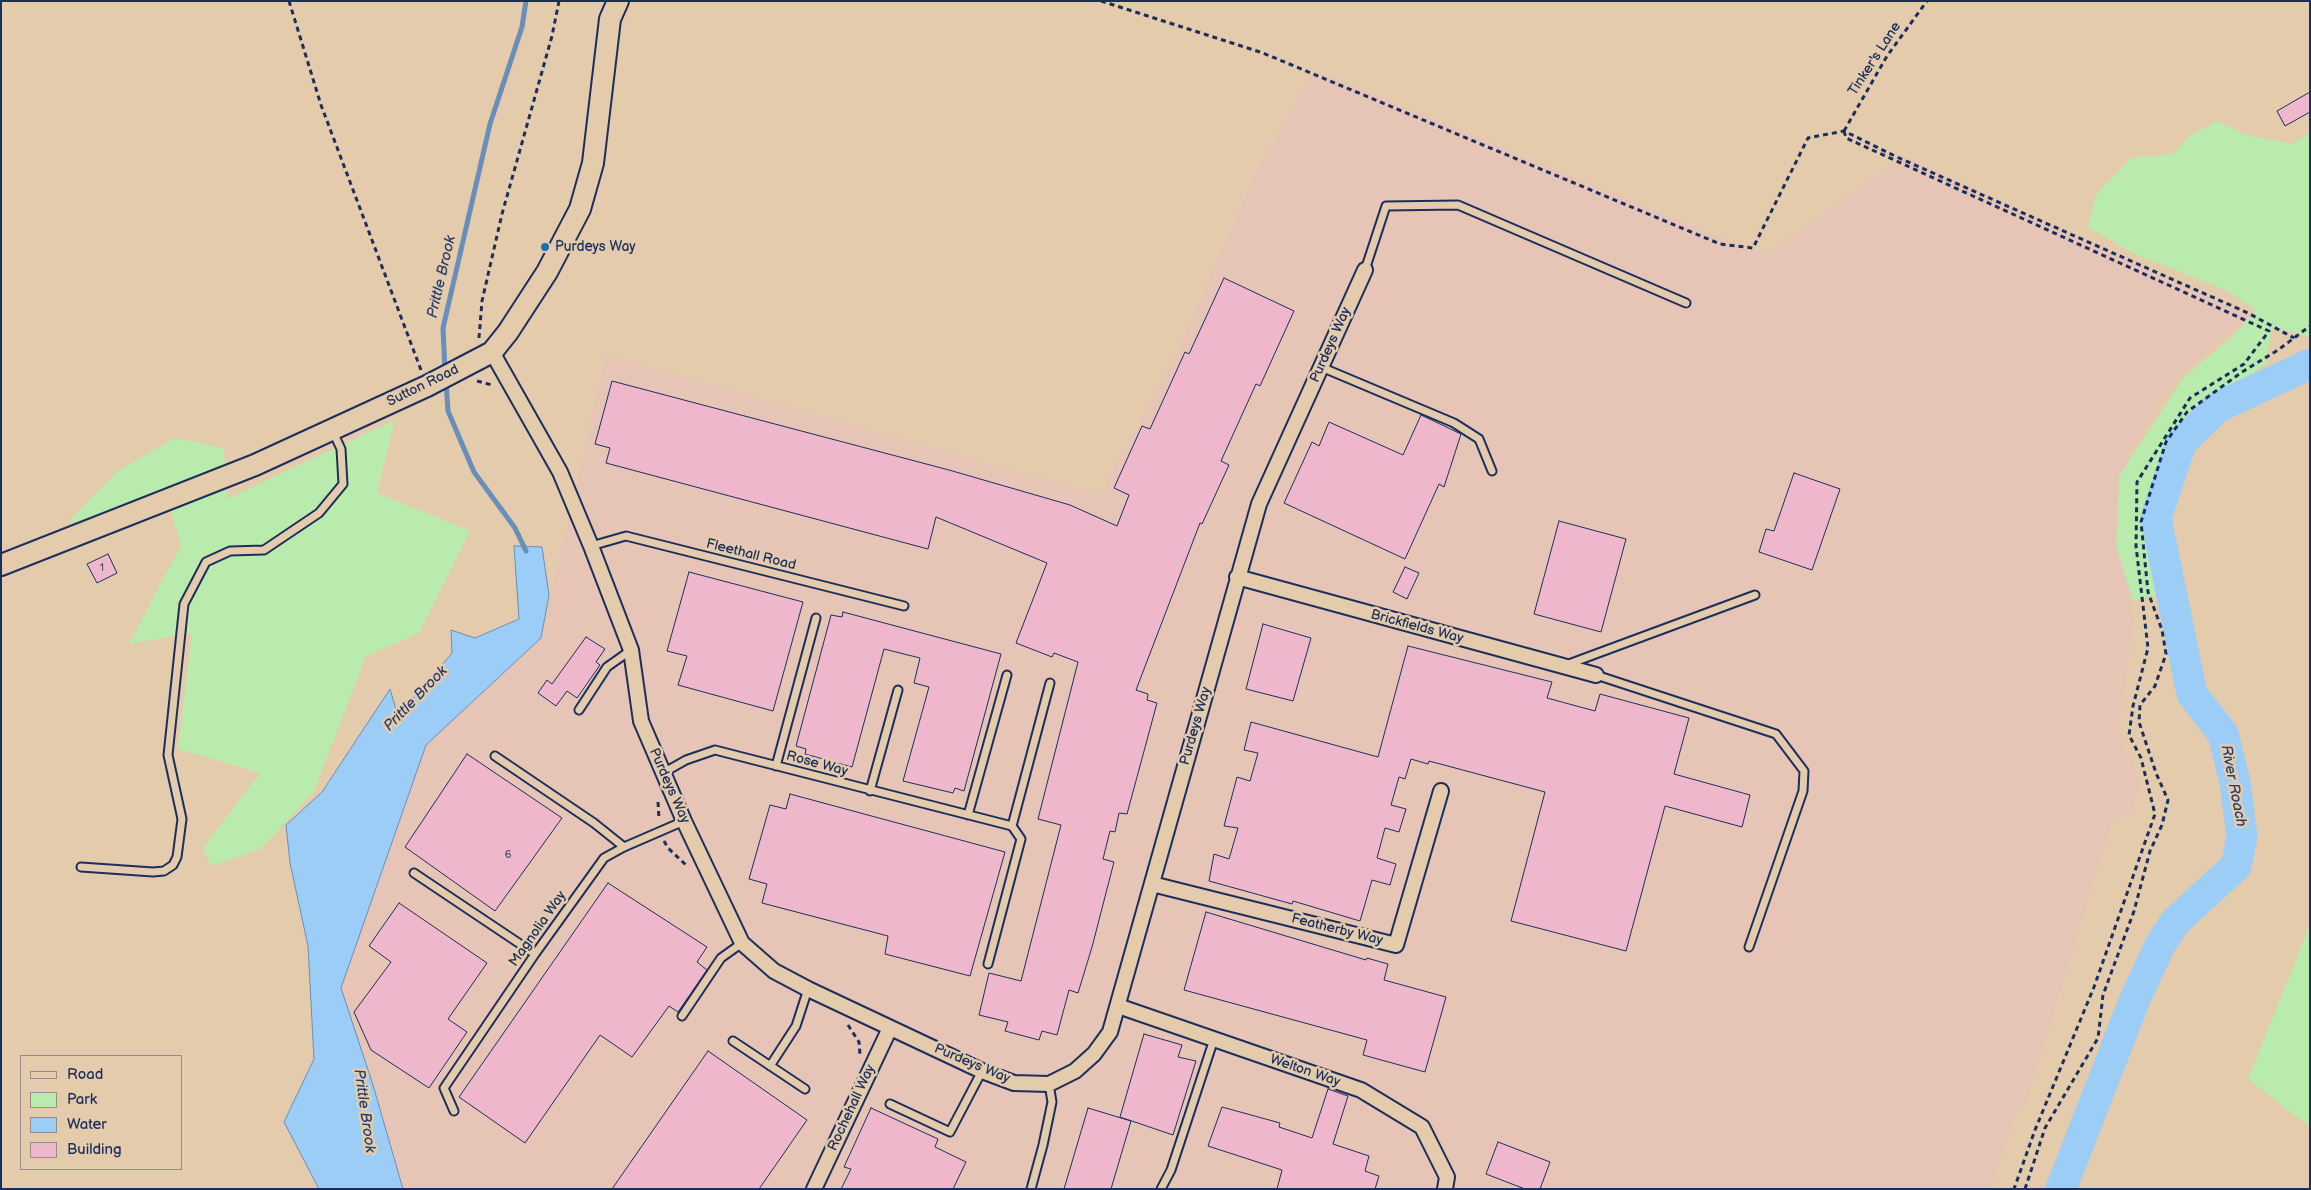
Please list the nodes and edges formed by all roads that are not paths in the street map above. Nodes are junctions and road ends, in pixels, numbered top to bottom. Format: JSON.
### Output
{"nodes":[{"id":1,"x":618,"y":1,"type":"edge"},
{"id":2,"x":1365,"y":270,"type":"joint"},
{"id":3,"x":1686,"y":303,"type":"dead end"},
{"id":4,"x":479,"y":359,"type":"junction"},
{"id":5,"x":1321,"y":367,"type":"junction"},
{"id":6,"x":332,"y":429,"type":"junction"},
{"id":7,"x":1492,"y":471,"type":"dead end"},
{"id":8,"x":591,"y":546,"type":"junction"},
{"id":9,"x":1,"y":565,"type":"edge"},
{"id":10,"x":1237,"y":577,"type":"junction"},
{"id":11,"x":1755,"y":595,"type":"dead end"},
{"id":12,"x":904,"y":606,"type":"dead end"},
{"id":13,"x":816,"y":618,"type":"dead end"},
{"id":14,"x":631,"y":650,"type":"junction"},
{"id":15,"x":1561,"y":667,"type":"junction"},
{"id":16,"x":1007,"y":675,"type":"dead end"},
{"id":17,"x":1596,"y":675,"type":"joint"},
{"id":18,"x":1050,"y":683,"type":"dead end"},
{"id":19,"x":898,"y":690,"type":"dead end"},
{"id":20,"x":579,"y":710,"type":"dead end"},
{"id":21,"x":495,"y":756,"type":"dead end"},
{"id":22,"x":776,"y":766,"type":"junction"},
{"id":23,"x":663,"y":774,"type":"junction"},
{"id":24,"x":870,"y":790,"type":"junction"},
{"id":25,"x":1441,"y":791,"type":"dead end"},
{"id":26,"x":968,"y":815,"type":"junction"},
{"id":27,"x":684,"y":821,"type":"junction"},
{"id":28,"x":1012,"y":826,"type":"junction"},
{"id":29,"x":624,"y":847,"type":"junction"},
{"id":30,"x":81,"y":867,"type":"dead end"},
{"id":31,"x":414,"y":873,"type":"dead end"},
{"id":32,"x":1152,"y":884,"type":"junction"},
{"id":33,"x":742,"y":943,"type":"junction"},
{"id":34,"x":1749,"y":946,"type":"dead end"},
{"id":35,"x":534,"y":954,"type":"junction"},
{"id":36,"x":988,"y":964,"type":"dead end"},
{"id":37,"x":808,"y":989,"type":"junction"},
{"id":38,"x":1118,"y":1006,"type":"junction"},
{"id":39,"x":682,"y":1016,"type":"dead end"},
{"id":40,"x":890,"y":1028,"type":"junction"},
{"id":41,"x":1214,"y":1039,"type":"junction"},
{"id":42,"x":733,"y":1041,"type":"dead end"},
{"id":43,"x":770,"y":1066,"type":"junction"},
{"id":44,"x":982,"y":1071,"type":"junction"},
{"id":45,"x":1049,"y":1084,"type":"junction"},
{"id":46,"x":805,"y":1089,"type":"dead end"},
{"id":47,"x":890,"y":1104,"type":"dead end"},
{"id":48,"x":454,"y":1111,"type":"dead end"},
{"id":49,"x":814,"y":1189,"type":"edge"},
{"id":50,"x":1031,"y":1189,"type":"edge"},
{"id":51,"x":1161,"y":1189,"type":"edge"},
{"id":52,"x":1445,"y":1189,"type":"edge"}],
"edges":[{"from":1,"to":4,"type":"street","name":"Sutton Road"},
{"from":2,"to":3,"type":"lane"},
{"from":2,"to":5,"type":"street","name":"Purdeys Way"},
{"from":4,"to":6,"type":"street","name":"Sutton Road"},
{"from":4,"to":8,"type":"street","name":"Purdeys Way"},
{"from":5,"to":7,"type":"lane"},
{"from":5,"to":10,"type":"street","name":"Purdeys Way"},
{"from":6,"to":9,"type":"street","name":"Sutton Road"},
{"from":6,"to":30,"type":"lane"},
{"from":8,"to":12,"type":"lane","name":"Fleethall Road"},
{"from":8,"to":14,"type":"street","name":"Purdeys Way"},
{"from":10,"to":15,"type":"street","name":"Brickfields Way"},
{"from":10,"to":32,"type":"street","name":"Purdeys Way"},
{"from":11,"to":15,"type":"lane"},
{"from":13,"to":22,"type":"lane"},
{"from":14,"to":20,"type":"lane"},
{"from":14,"to":23,"type":"street","name":"Purdeys Way"},
{"from":15,"to":17,"type":"street","name":"Brickfields Way"},
{"from":16,"to":26,"type":"lane"},
{"from":17,"to":34,"type":"lane"},
{"from":18,"to":28,"type":"lane"},
{"from":19,"to":24,"type":"lane"},
{"from":21,"to":29,"type":"lane"},
{"from":22,"to":23,"type":"lane","name":"Rose Way"},
{"from":22,"to":24,"type":"lane","name":"Rose Way"},
{"from":23,"to":27,"type":"street","name":"Purdeys Way"},
{"from":24,"to":26,"type":"lane","name":"Rose Way"},
{"from":25,"to":32,"type":"street","name":"Featherby Way"},
{"from":26,"to":28,"type":"lane","name":"Rose Way"},
{"from":27,"to":29,"type":"lane","name":"Magnolia Way"},
{"from":27,"to":33,"type":"street","name":"Purdeys Way"},
{"from":28,"to":36,"type":"lane"},
{"from":29,"to":35,"type":"lane","name":"Magnolia Way"},
{"from":31,"to":35,"type":"lane"},
{"from":32,"to":38,"type":"street","name":"Purdeys Way"},
{"from":33,"to":37,"type":"street","name":"Purdeys Way"},
{"from":33,"to":39,"type":"lane"},
{"from":35,"to":48,"type":"lane","name":"Magnolia Way"},
{"from":37,"to":40,"type":"street","name":"Purdeys Way"},
{"from":37,"to":43,"type":"lane"},
{"from":38,"to":41,"type":"street","name":"Welton Way"},
{"from":38,"to":45,"type":"street","name":"Purdeys Way"},
{"from":40,"to":44,"type":"street","name":"Purdeys Way"},
{"from":40,"to":49,"type":"street","name":"Rochehall Way"},
{"from":41,"to":51,"type":"lane"},
{"from":41,"to":52,"type":"street","name":"Welton Way"},
{"from":42,"to":43,"type":"lane"},
{"from":43,"to":46,"type":"lane"},
{"from":44,"to":45,"type":"street","name":"Purdeys Way"},
{"from":44,"to":47,"type":"lane"},
{"from":45,"to":50,"type":"lane"}]}
